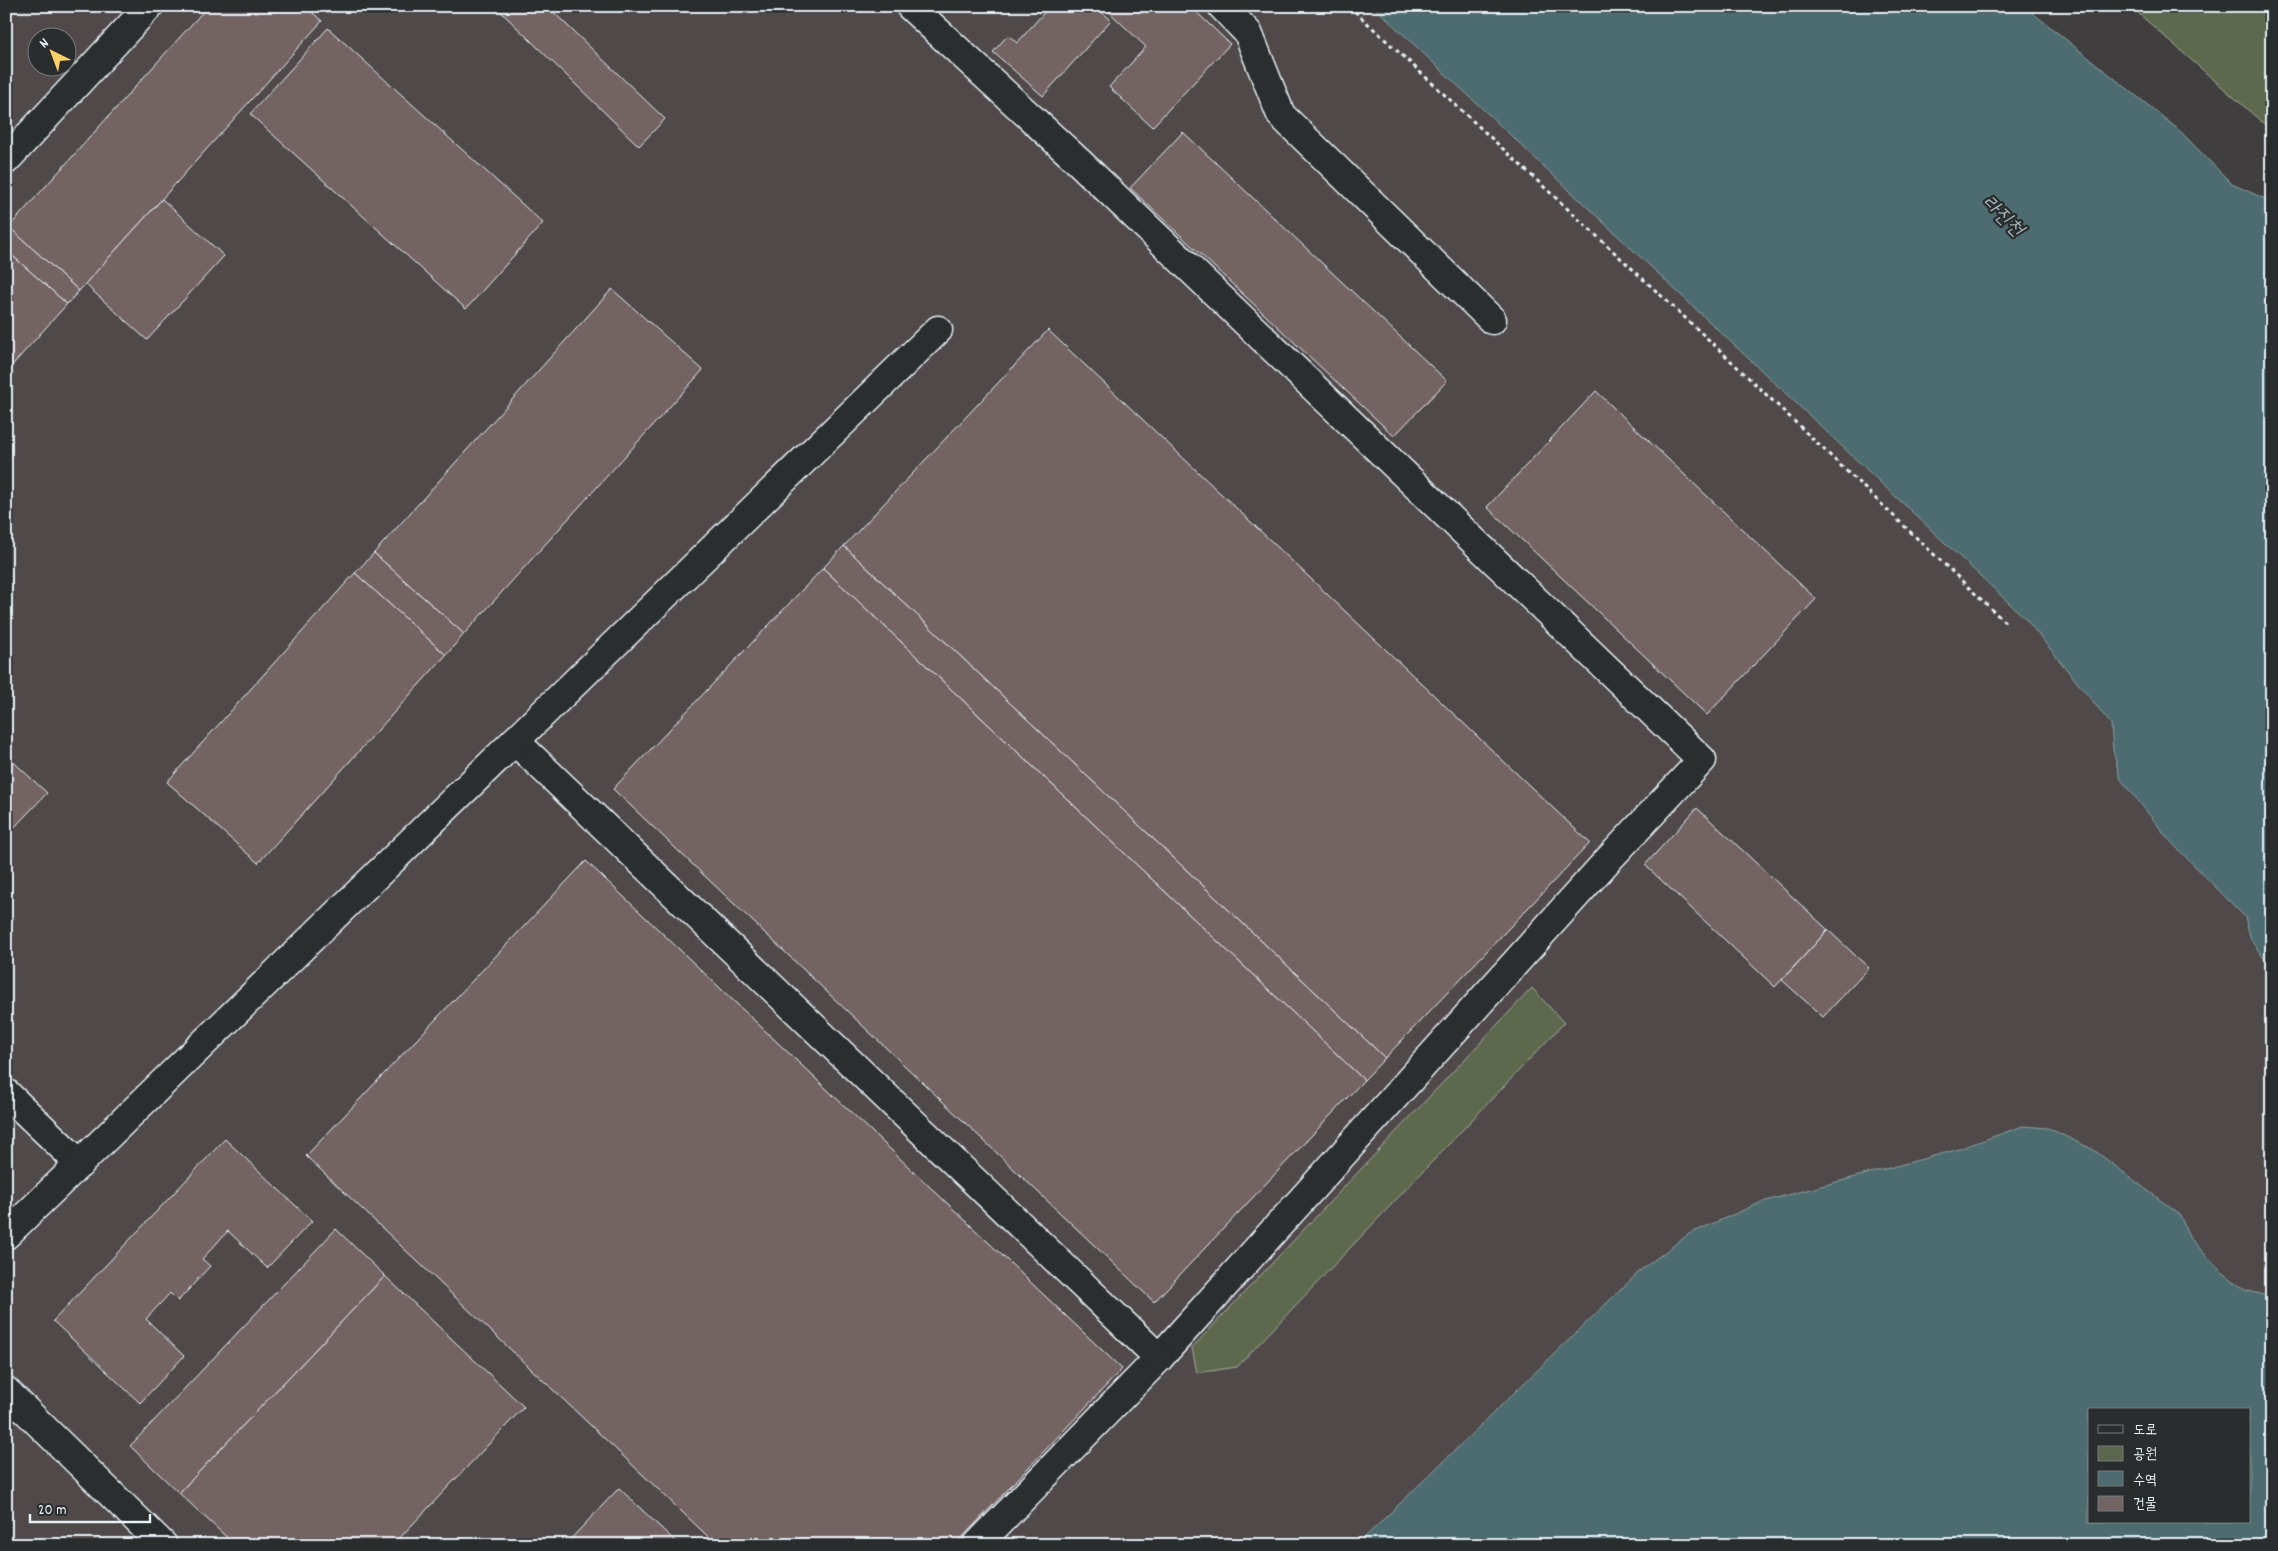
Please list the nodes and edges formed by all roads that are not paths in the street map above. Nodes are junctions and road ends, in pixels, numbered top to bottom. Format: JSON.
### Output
{"nodes":[{"id":1,"x":149,"y":6,"type":"edge"},
{"id":2,"x":910,"y":6,"type":"edge"},
{"id":3,"x":1222,"y":6,"type":"edge"},
{"id":4,"x":6,"y":160,"type":"edge"},
{"id":5,"x":1492,"y":320,"type":"dead end"},
{"id":6,"x":938,"y":330,"type":"dead end"},
{"id":7,"x":515,"y":741,"type":"junction"},
{"id":8,"x":6,"y":1093,"type":"edge"},
{"id":9,"x":80,"y":1164,"type":"junction"},
{"id":10,"x":6,"y":1235,"type":"edge"},
{"id":11,"x":1159,"y":1358,"type":"junction"},
{"id":12,"x":6,"y":1391,"type":"edge"},
{"id":13,"x":162,"y":1545,"type":"edge"},
{"id":14,"x":978,"y":1545,"type":"edge"}],
"edges":[{"from":1,"to":4,"type":"lane"},
{"from":2,"to":11,"type":"lane"},
{"from":3,"to":5,"type":"lane"},
{"from":6,"to":7,"type":"lane"},
{"from":7,"to":9,"type":"lane"},
{"from":7,"to":11,"type":"lane"},
{"from":8,"to":9,"type":"lane"},
{"from":9,"to":10,"type":"lane"},
{"from":11,"to":14,"type":"lane"},
{"from":12,"to":13,"type":"lane"}]}
